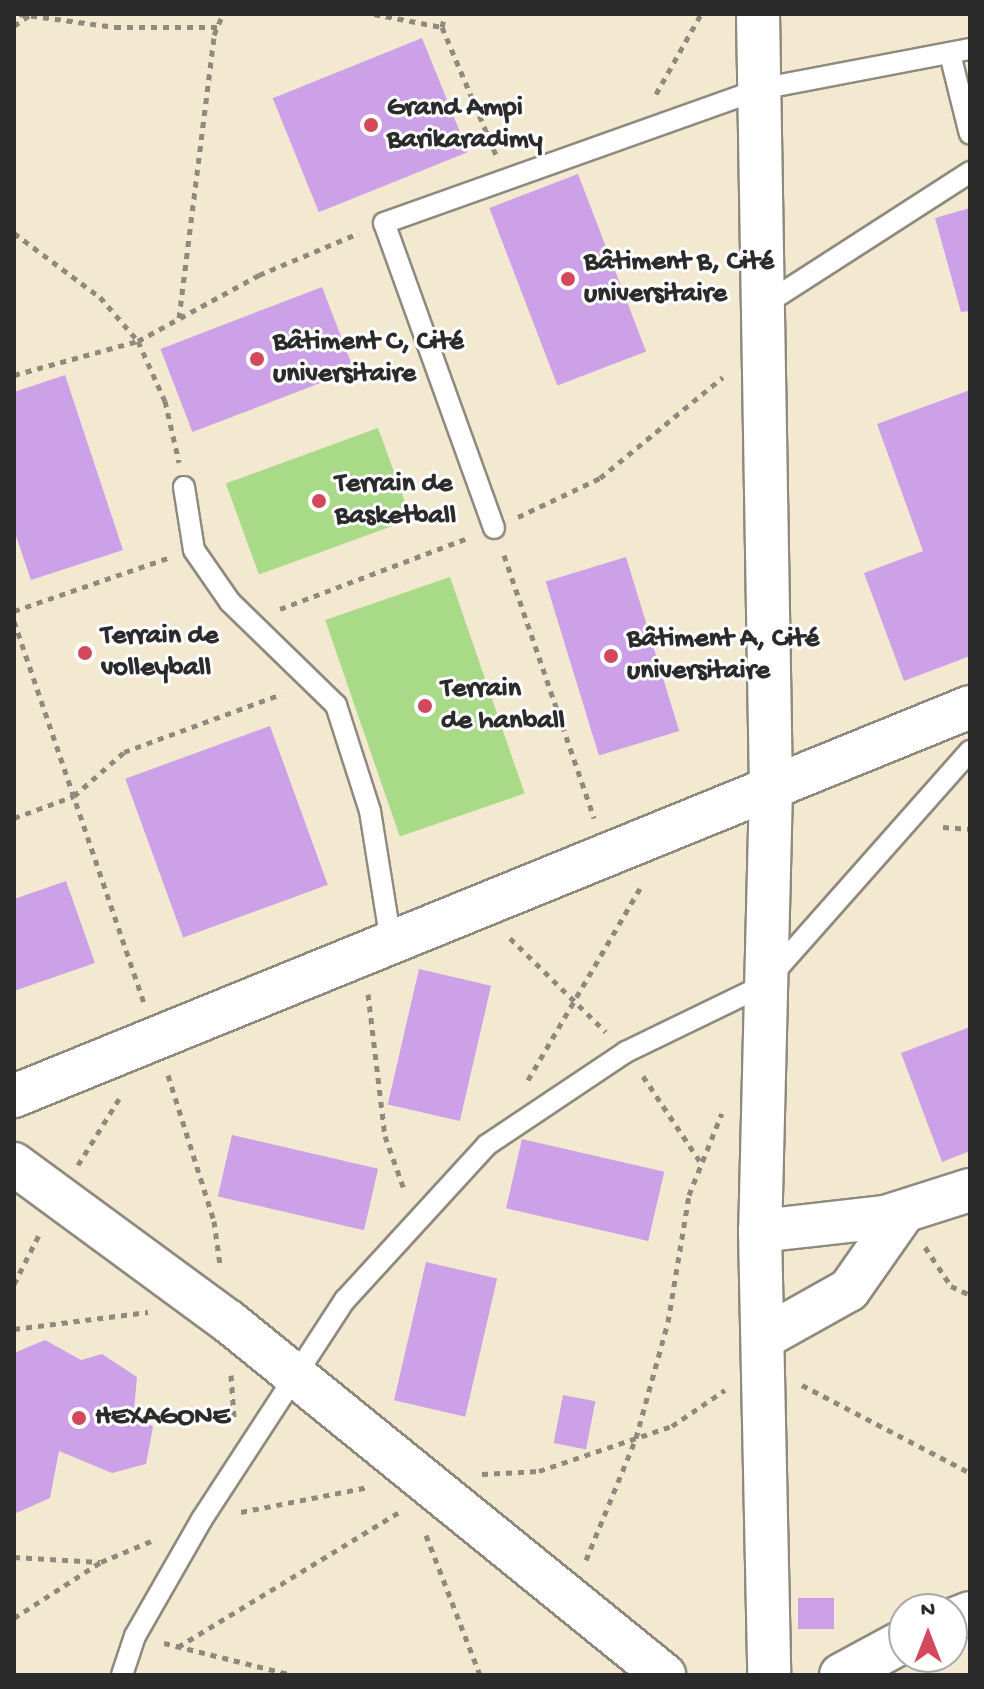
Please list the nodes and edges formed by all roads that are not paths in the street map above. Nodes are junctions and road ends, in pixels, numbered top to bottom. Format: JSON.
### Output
{"nodes":[{"id":1,"x":758,"y":14,"type":"edge"},
{"id":2,"x":960,"y":52,"type":"edge"},
{"id":3,"x":760,"y":89,"type":"junction"},
{"id":4,"x":970,"y":134,"type":"edge"},
{"id":5,"x":970,"y":172,"type":"edge"},
{"id":6,"x":767,"y":322,"type":"junction"},
{"id":7,"x":184,"y":487,"type":"road end"},
{"id":8,"x":494,"y":528,"type":"road end"},
{"id":9,"x":970,"y":707,"type":"edge"},
{"id":10,"x":970,"y":751,"type":"edge"},
{"id":11,"x":771,"y":788,"type":"junction"},
{"id":12,"x":378,"y":948,"type":"junction"},
{"id":13,"x":762,"y":986,"type":"junction"},
{"id":14,"x":14,"y":1096,"type":"edge"},
{"id":15,"x":14,"y":1164,"type":"edge"},
{"id":16,"x":970,"y":1190,"type":"edge"},
{"id":17,"x":903,"y":1213,"type":"junction"},
{"id":18,"x":760,"y":1231,"type":"junction"},
{"id":19,"x":763,"y":1351,"type":"junction"},
{"id":20,"x":291,"y":1373,"type":"junction"},
{"id":21,"x":888,"y":1650,"type":"edge"},
{"id":22,"x":122,"y":1675,"type":"edge"},
{"id":23,"x":664,"y":1675,"type":"edge"},
{"id":24,"x":769,"y":1675,"type":"edge"},
{"id":25,"x":841,"y":1675,"type":"edge"}],
"edges":[{"from":1,"to":3,"type":"street"},
{"from":2,"to":3,"type":"lane"},
{"from":2,"to":4,"type":"lane"},
{"from":3,"to":6,"type":"street"},
{"from":3,"to":8,"type":"lane"},
{"from":5,"to":6,"type":"lane"},
{"from":6,"to":11,"type":"street"},
{"from":7,"to":12,"type":"lane"},
{"from":9,"to":11,"type":"street"},
{"from":10,"to":13,"type":"lane"},
{"from":11,"to":12,"type":"street"},
{"from":11,"to":13,"type":"street"},
{"from":12,"to":14,"type":"street"},
{"from":13,"to":18,"type":"street"},
{"from":13,"to":20,"type":"lane"},
{"from":15,"to":20,"type":"street"},
{"from":16,"to":17,"type":"street"},
{"from":17,"to":18,"type":"street"},
{"from":17,"to":19,"type":"street"},
{"from":18,"to":19,"type":"street"},
{"from":19,"to":24,"type":"street"},
{"from":20,"to":22,"type":"lane"},
{"from":20,"to":23,"type":"street"},
{"from":21,"to":25,"type":"street"}]}
